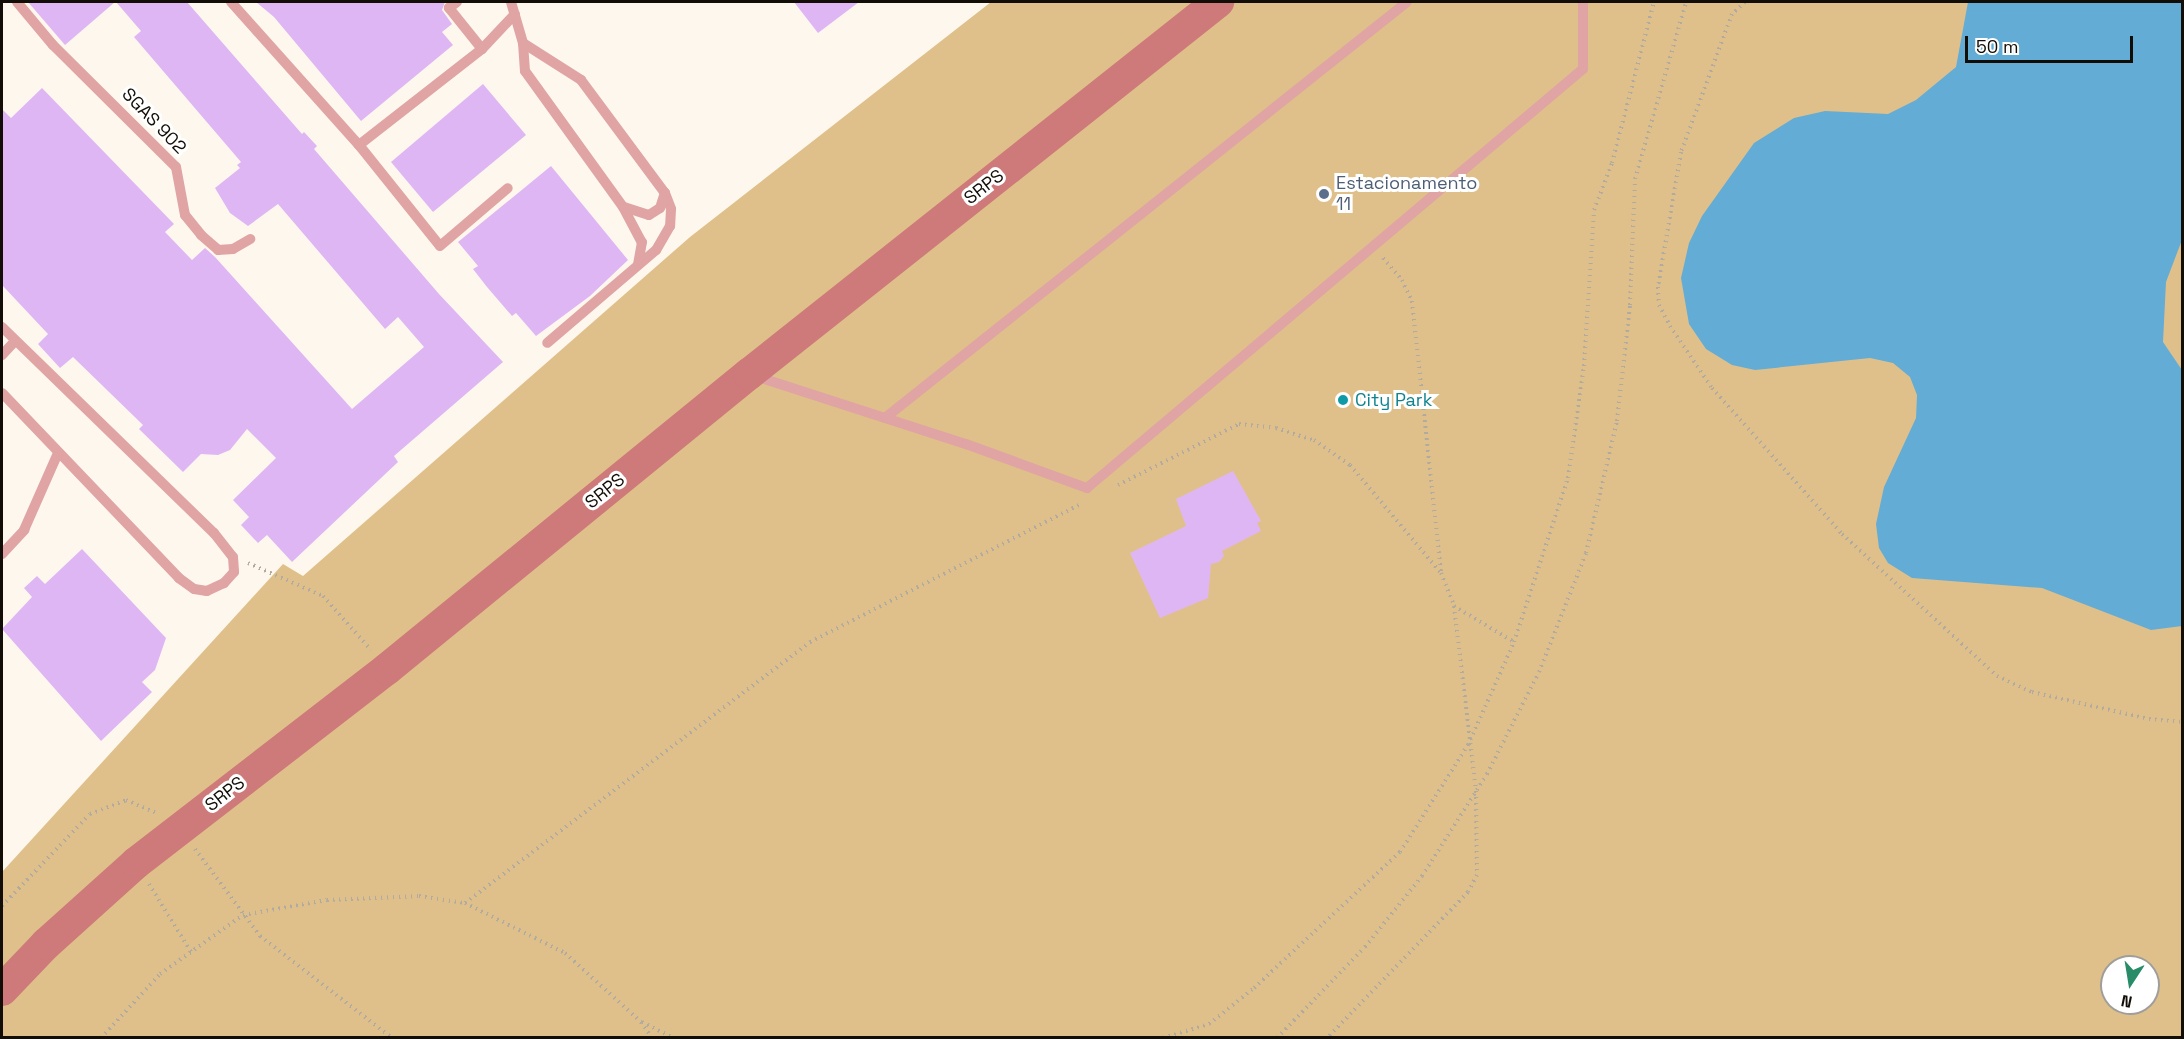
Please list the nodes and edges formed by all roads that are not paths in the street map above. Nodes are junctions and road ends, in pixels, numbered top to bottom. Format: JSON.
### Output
{"nodes":[{"id":1,"x":17,"y":2,"type":"edge"},
{"id":2,"x":231,"y":2,"type":"edge"},
{"id":3,"x":457,"y":2,"type":"edge"},
{"id":4,"x":511,"y":2,"type":"edge"},
{"id":5,"x":1218,"y":2,"type":"edge"},
{"id":6,"x":1407,"y":2,"type":"edge"},
{"id":7,"x":1583,"y":2,"type":"edge"},
{"id":8,"x":515,"y":14,"type":"junction"},
{"id":9,"x":523,"y":43,"type":"junction"},
{"id":10,"x":482,"y":49,"type":"junction"},
{"id":11,"x":359,"y":146,"type":"junction"},
{"id":12,"x":508,"y":188,"type":"dead end"},
{"id":13,"x":665,"y":194,"type":"junction"},
{"id":14,"x":623,"y":207,"type":"junction"},
{"id":15,"x":250,"y":239,"type":"dead end"},
{"id":16,"x":638,"y":264,"type":"junction"},
{"id":17,"x":2,"y":327,"type":"edge"},
{"id":18,"x":15,"y":341,"type":"junction"},
{"id":19,"x":547,"y":343,"type":"dead end"},
{"id":20,"x":2,"y":355,"type":"edge"},
{"id":21,"x":749,"y":374,"type":"junction"},
{"id":22,"x":2,"y":393,"type":"edge"},
{"id":23,"x":885,"y":418,"type":"junction"},
{"id":24,"x":58,"y":453,"type":"junction"},
{"id":25,"x":2,"y":554,"type":"edge"},
{"id":26,"x":2,"y":990,"type":"edge"}],
"edges":[{"from":1,"to":15,"type":"lane","name":"SGAS 902"},
{"from":2,"to":11,"type":"lane"},
{"from":3,"to":10,"type":"lane"},
{"from":4,"to":8,"type":"lane"},
{"from":5,"to":21,"type":"main road","name":"SRPS"},
{"from":6,"to":23,"type":"lane"},
{"from":7,"to":23,"type":"lane"},
{"from":8,"to":9,"type":"lane"},
{"from":8,"to":10,"type":"lane"},
{"from":9,"to":13,"type":"lane"},
{"from":9,"to":14,"type":"lane"},
{"from":10,"to":11,"type":"lane"},
{"from":11,"to":12,"type":"lane"},
{"from":13,"to":14,"type":"lane"},
{"from":13,"to":16,"type":"lane"},
{"from":14,"to":16,"type":"lane"},
{"from":16,"to":19,"type":"lane"},
{"from":17,"to":18,"type":"lane"},
{"from":18,"to":20,"type":"lane"},
{"from":18,"to":24,"type":"lane"},
{"from":21,"to":23,"type":"lane"},
{"from":21,"to":26,"type":"main road","name":"SRPS"},
{"from":22,"to":24,"type":"lane"},
{"from":24,"to":25,"type":"lane"}]}
